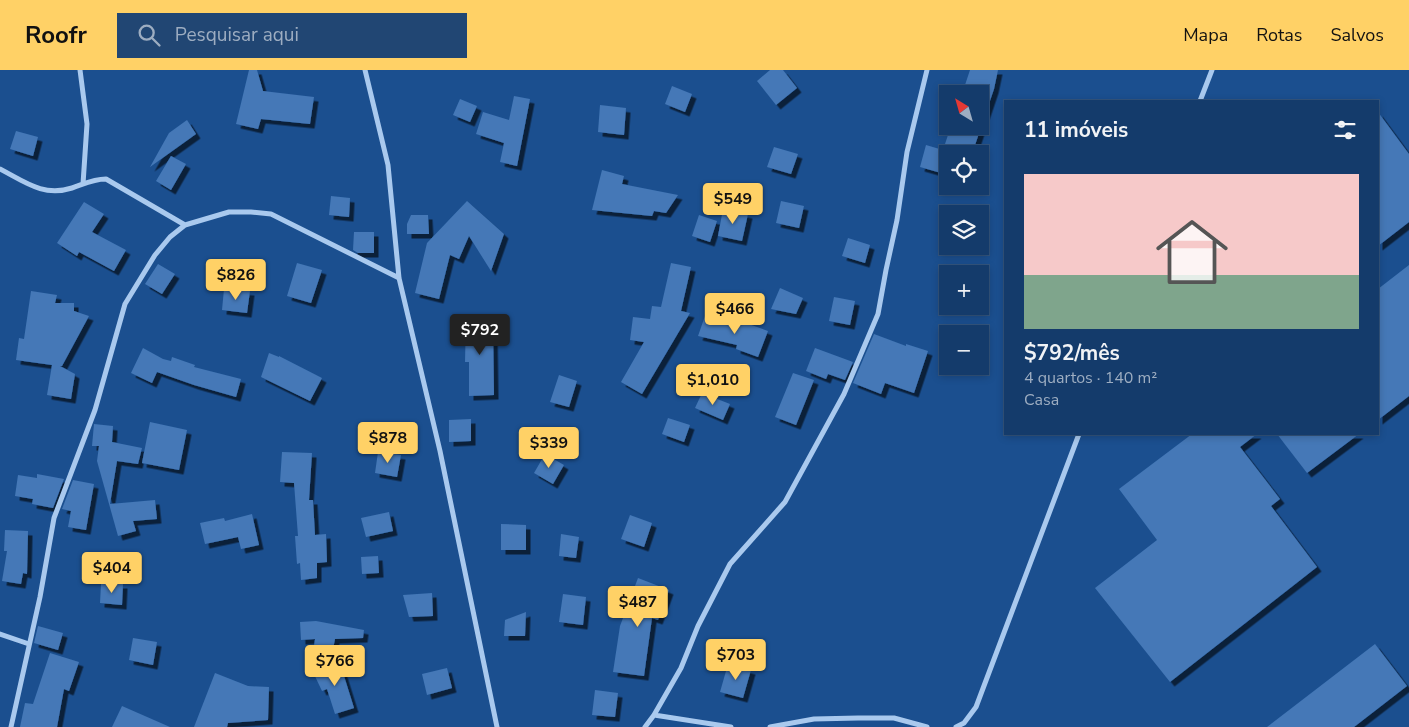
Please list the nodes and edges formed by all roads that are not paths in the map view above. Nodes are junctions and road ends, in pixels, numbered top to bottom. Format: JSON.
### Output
{"nodes":[{"id":1,"x":80,"y":70,"type":"edge"},
{"id":2,"x":365,"y":70,"type":"edge"},
{"id":3,"x":927,"y":70,"type":"edge"},
{"id":4,"x":1212,"y":70,"type":"edge"},
{"id":5,"x":1200,"y":100,"type":"edge"},
{"id":6,"x":0,"y":169,"type":"edge"},
{"id":7,"x":83,"y":184,"type":"junction"},
{"id":8,"x":185,"y":225,"type":"junction"},
{"id":9,"x":399,"y":278,"type":"junction"},
{"id":10,"x":1079,"y":435,"type":"edge"},
{"id":11,"x":0,"y":634,"type":"edge"},
{"id":12,"x":29,"y":644,"type":"junction"},
{"id":13,"x":654,"y":715,"type":"junction"},
{"id":14,"x":11,"y":727,"type":"edge"},
{"id":15,"x":497,"y":727,"type":"edge"},
{"id":16,"x":645,"y":727,"type":"edge"},
{"id":17,"x":732,"y":727,"type":"edge"},
{"id":18,"x":770,"y":727,"type":"edge"},
{"id":19,"x":927,"y":727,"type":"edge"},
{"id":20,"x":956,"y":727,"type":"edge"}],
"edges":[{"from":1,"to":7,"type":"street"},
{"from":2,"to":9,"type":"street"},
{"from":3,"to":13,"type":"street"},
{"from":4,"to":5,"type":"street"},
{"from":6,"to":7,"type":"street"},
{"from":7,"to":8,"type":"street"},
{"from":8,"to":9,"type":"street"},
{"from":8,"to":12,"type":"street"},
{"from":9,"to":15,"type":"street"},
{"from":10,"to":20,"type":"street"},
{"from":11,"to":12,"type":"street"},
{"from":12,"to":14,"type":"street"},
{"from":13,"to":16,"type":"street"},
{"from":13,"to":17,"type":"street"},
{"from":18,"to":19,"type":"street"}]}
